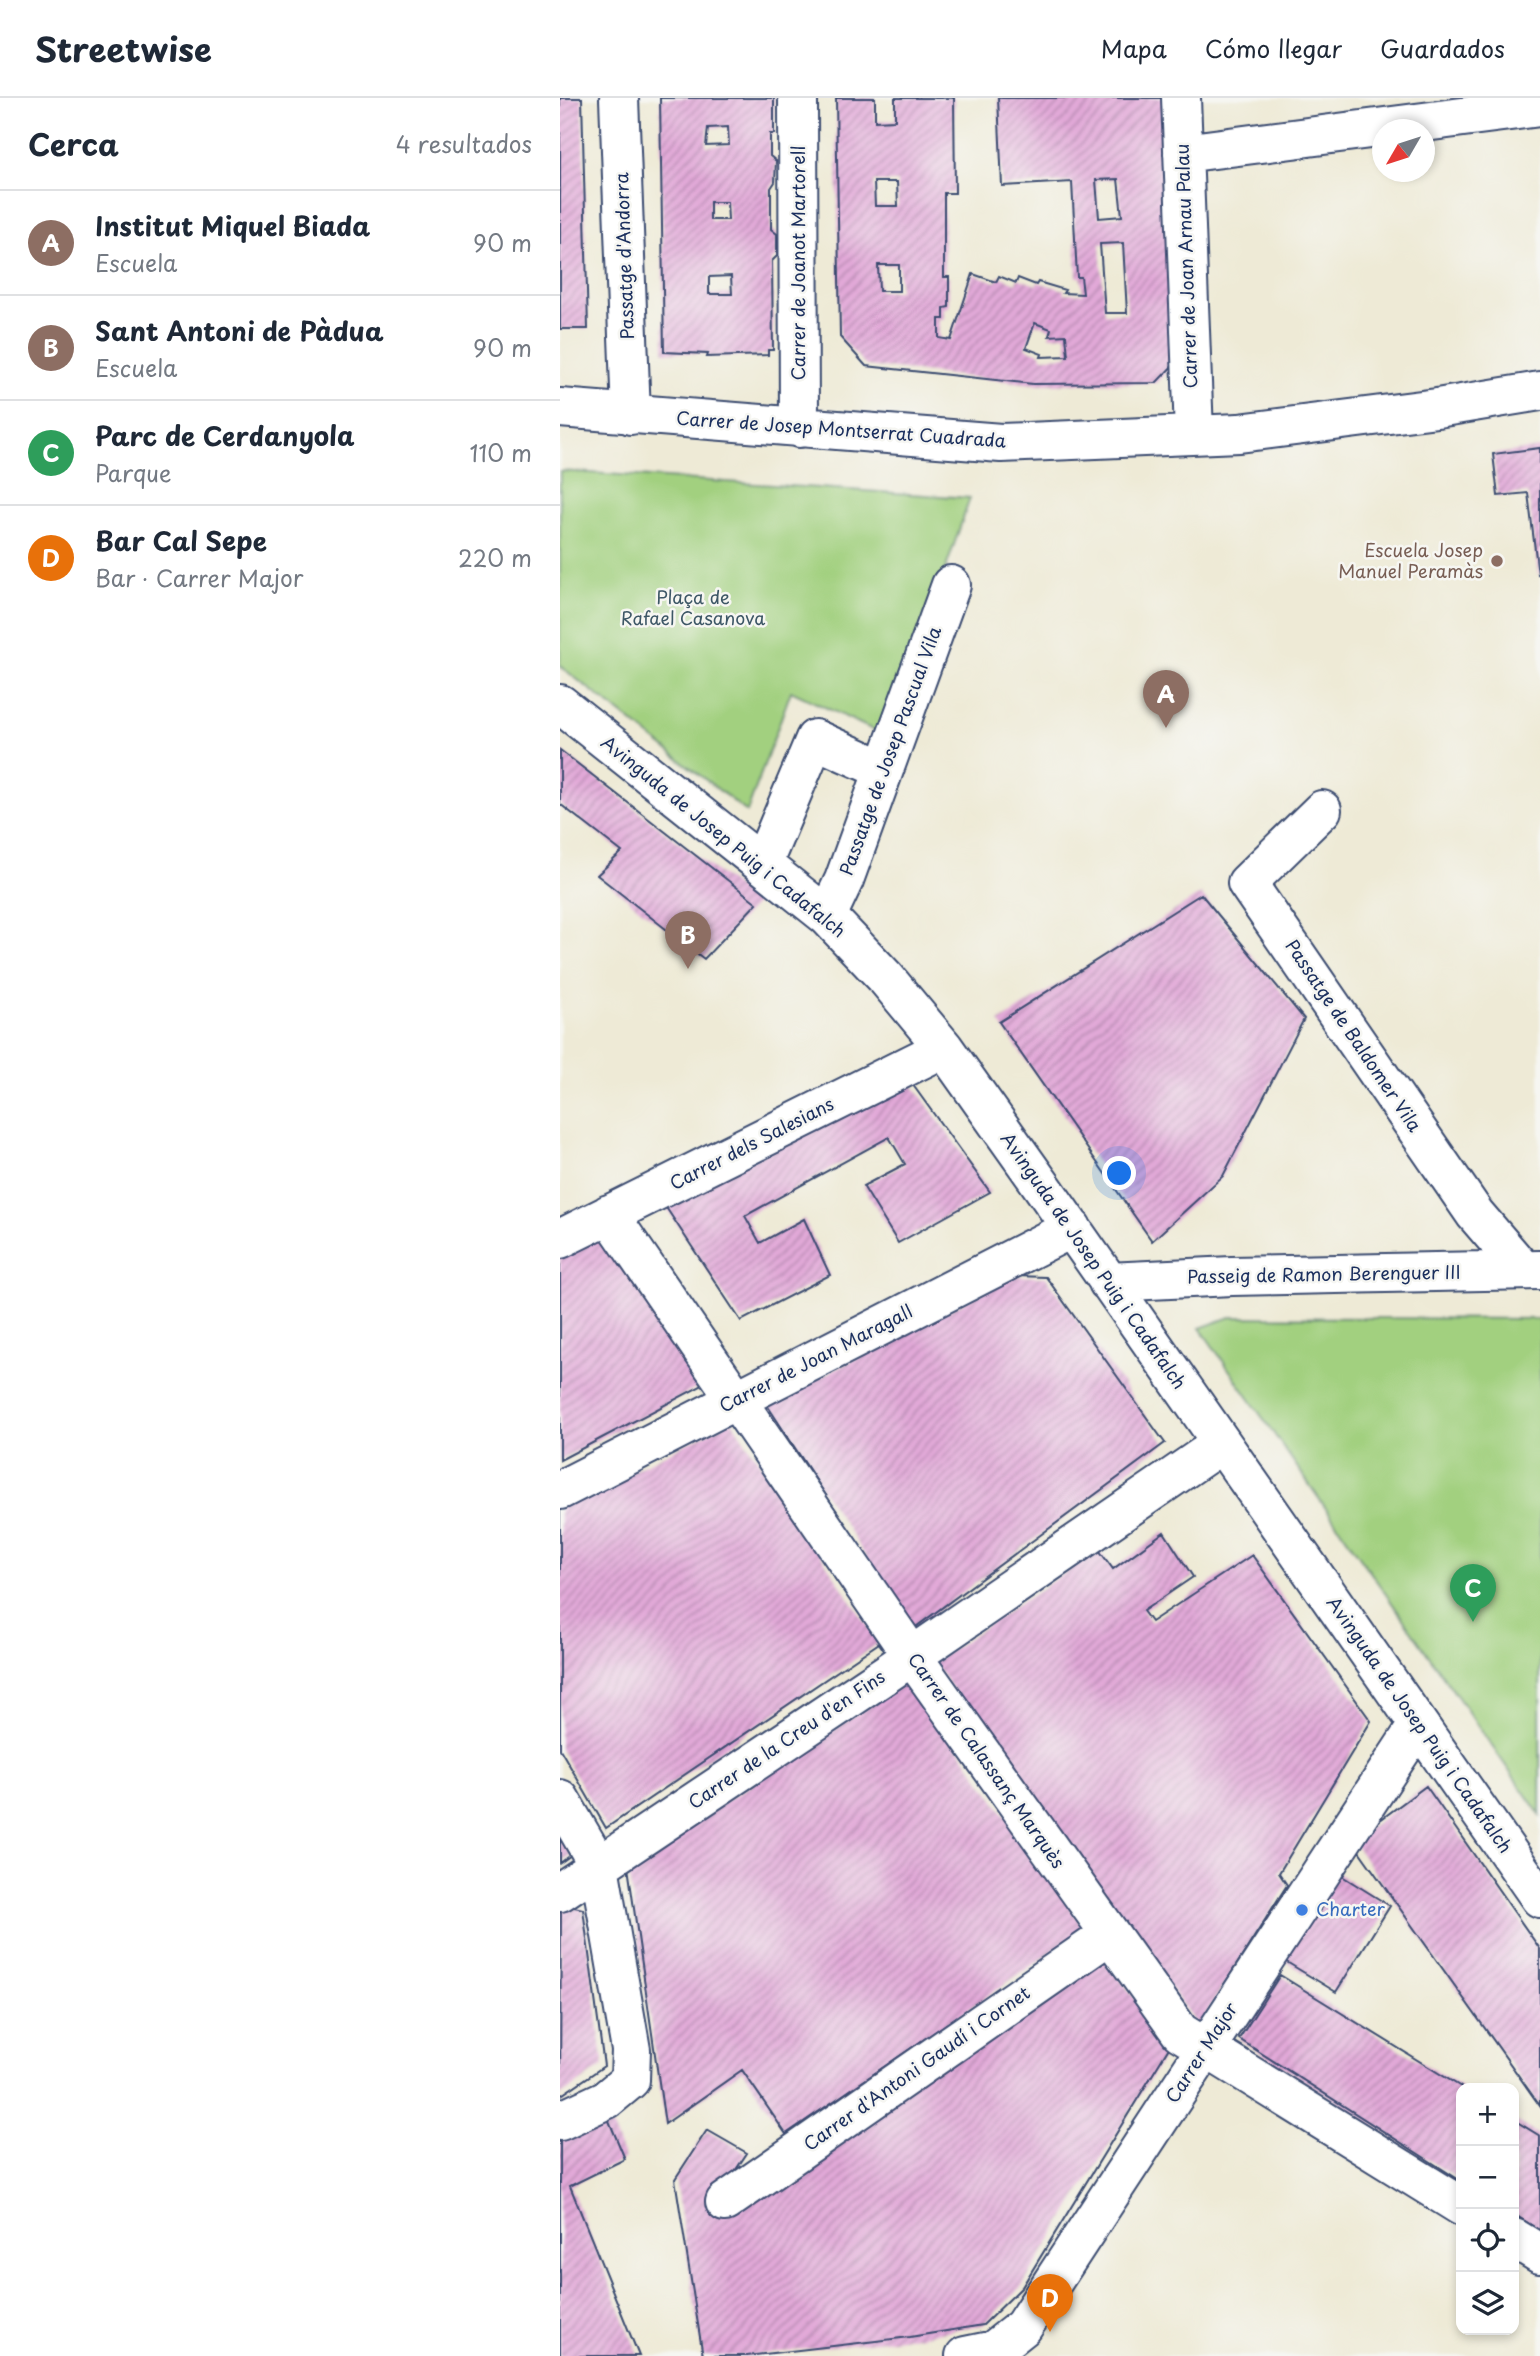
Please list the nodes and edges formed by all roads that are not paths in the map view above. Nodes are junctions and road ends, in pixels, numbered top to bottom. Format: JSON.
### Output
{"nodes":[{"id":1,"x":619,"y":98,"type":"edge"},
{"id":2,"x":798,"y":98,"type":"edge"},
{"id":3,"x":1181,"y":98,"type":"edge"},
{"id":4,"x":1540,"y":107,"type":"edge"},
{"id":5,"x":1182,"y":153,"type":"junction"},
{"id":6,"x":1540,"y":391,"type":"edge"},
{"id":7,"x":560,"y":408,"type":"edge"},
{"id":8,"x":631,"y":415,"type":"junction"},
{"id":9,"x":799,"y":428,"type":"junction"},
{"id":10,"x":1194,"y":433,"type":"junction"},
{"id":11,"x":951,"y":585,"type":"dead end"},
{"id":12,"x":560,"y":704,"type":"edge"},
{"id":13,"x":884,"y":770,"type":"junction"},
{"id":14,"x":1322,"y":810,"type":"dead end"},
{"id":15,"x":762,"y":864,"type":"junction"},
{"id":16,"x":827,"y":916,"type":"junction"},
{"id":17,"x":944,"y":1048,"type":"junction"},
{"id":18,"x":609,"y":1214,"type":"junction"},
{"id":19,"x":1072,"y":1228,"type":"junction"},
{"id":20,"x":560,"y":1239,"type":"edge"},
{"id":21,"x":1532,"y":1270,"type":"edge"},
{"id":22,"x":1108,"y":1282,"type":"junction"},
{"id":23,"x":736,"y":1401,"type":"junction"},
{"id":24,"x":1221,"y":1444,"type":"junction"},
{"id":25,"x":560,"y":1490,"type":"edge"},
{"id":26,"x":912,"y":1656,"type":"junction"},
{"id":27,"x":1418,"y":1725,"type":"junction"},
{"id":28,"x":560,"y":1799,"type":"edge"},
{"id":29,"x":599,"y":1866,"type":"junction"},
{"id":30,"x":560,"y":1892,"type":"edge"},
{"id":31,"x":1540,"y":1898,"type":"edge"},
{"id":32,"x":1109,"y":1936,"type":"junction"},
{"id":33,"x":1204,"y":2049,"type":"junction"},
{"id":34,"x":560,"y":2121,"type":"edge"},
{"id":35,"x":725,"y":2202,"type":"dead end"},
{"id":36,"x":1456,"y":2203,"type":"edge"},
{"id":37,"x":1519,"y":2241,"type":"edge"},
{"id":38,"x":1540,"y":2254,"type":"edge"},
{"id":39,"x":986,"y":2354,"type":"edge"}],
"edges":[{"from":1,"to":8,"type":"street","name":"Passatge d'Andorra"},
{"from":2,"to":9,"type":"street","name":"Carrer de Joanot Martorell"},
{"from":3,"to":5,"type":"street","name":"Carrer de Joan Arnau Palau"},
{"from":4,"to":5,"type":"street"},
{"from":5,"to":10,"type":"street","name":"Carrer de Joan Arnau Palau"},
{"from":6,"to":10,"type":"street","name":"Carrer de Josep Montserrat Cuadrada"},
{"from":7,"to":8,"type":"street","name":"Carrer de Josep Montserrat Cuadrada"},
{"from":8,"to":9,"type":"street","name":"Carrer de Josep Montserrat Cuadrada"},
{"from":9,"to":10,"type":"street","name":"Carrer de Josep Montserrat Cuadrada"},
{"from":11,"to":13,"type":"street","name":"Passatge de Josep Pascual Vila"},
{"from":12,"to":15,"type":"street","name":"Avinguda de Josep Puig i Cadafalch"},
{"from":13,"to":15,"type":"street"},
{"from":13,"to":16,"type":"street","name":"Passatge de Josep Pascual Vila"},
{"from":14,"to":21,"type":"street","name":"Passatge de Baldomer Vila"},
{"from":15,"to":16,"type":"street","name":"Avinguda de Josep Puig i Cadafalch"},
{"from":16,"to":17,"type":"street","name":"Avinguda de Josep Puig i Cadafalch"},
{"from":17,"to":18,"type":"street","name":"Carrer dels Salesians"},
{"from":17,"to":19,"type":"street","name":"Avinguda de Josep Puig i Cadafalch"},
{"from":18,"to":20,"type":"street","name":"Carrer dels Salesians"},
{"from":18,"to":23,"type":"street","name":"Carrer de Calassanç Marquès"},
{"from":19,"to":22,"type":"street","name":"Avinguda de Josep Puig i Cadafalch"},
{"from":19,"to":23,"type":"street","name":"Carrer de Joan Maragall"},
{"from":21,"to":22,"type":"street","name":"Passeig de Ramon Berenguer III"},
{"from":22,"to":24,"type":"street","name":"Avinguda de Josep Puig i Cadafalch"},
{"from":23,"to":25,"type":"street","name":"Carrer de Joan Maragall"},
{"from":23,"to":26,"type":"street","name":"Carrer de Calassanç Marquès"},
{"from":24,"to":26,"type":"street","name":"Carrer de la Creu d'en Fins"},
{"from":24,"to":27,"type":"street","name":"Avinguda de Josep Puig i Cadafalch"},
{"from":26,"to":29,"type":"street","name":"Carrer de la Creu d'en Fins"},
{"from":26,"to":32,"type":"street","name":"Carrer de Calassanç Marquès"},
{"from":27,"to":31,"type":"street","name":"Avinguda de Josep Puig i Cadafalch"},
{"from":27,"to":33,"type":"street","name":"Carrer Major"},
{"from":28,"to":29,"type":"street"},
{"from":29,"to":30,"type":"street","name":"Carrer de la Creu d'en Fins"},
{"from":29,"to":34,"type":"street"},
{"from":32,"to":33,"type":"street","name":"Carrer de Calassanç Marquès"},
{"from":32,"to":35,"type":"street","name":"Carrer d'Antoni Gaudí i Cornet"},
{"from":33,"to":36,"type":"street","name":"Carrer de Calassanç Marquès"},
{"from":33,"to":39,"type":"street","name":"Carrer Major"},
{"from":37,"to":38,"type":"street"}]}
